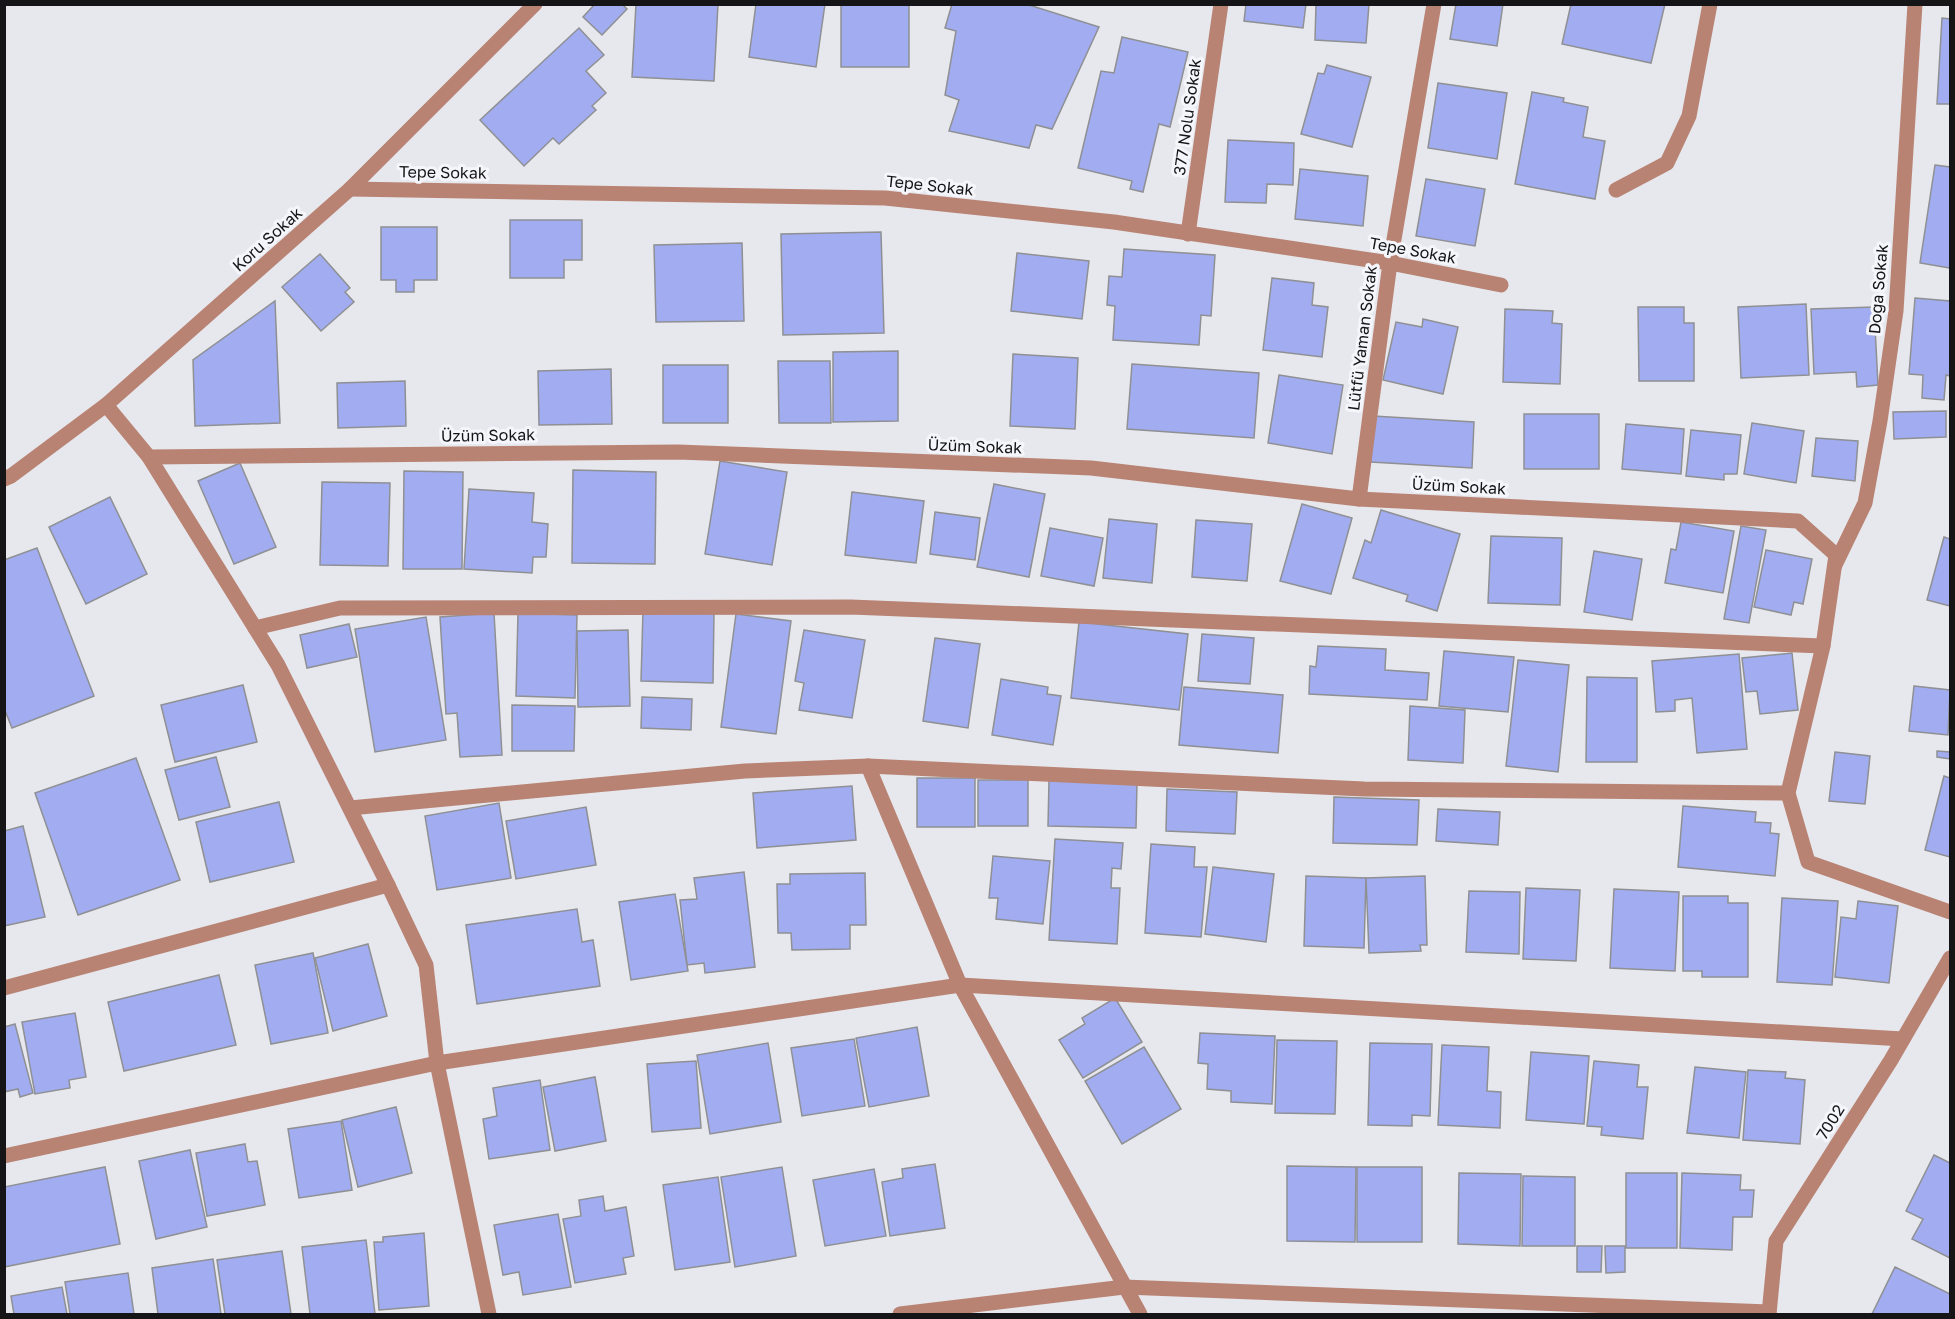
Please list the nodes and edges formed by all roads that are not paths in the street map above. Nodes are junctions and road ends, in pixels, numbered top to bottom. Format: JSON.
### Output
{"nodes":[{"id":1,"x":535,"y":4,"type":"edge"},
{"id":2,"x":1221,"y":4,"type":"edge"},
{"id":3,"x":1434,"y":4,"type":"edge"},
{"id":4,"x":1710,"y":4,"type":"edge"},
{"id":5,"x":1915,"y":4,"type":"edge"},
{"id":6,"x":350,"y":189,"type":"junction"},
{"id":7,"x":1616,"y":190,"type":"dead end"},
{"id":8,"x":1188,"y":234,"type":"junction"},
{"id":9,"x":1390,"y":263,"type":"junction"},
{"id":10,"x":1501,"y":285,"type":"dead end"},
{"id":11,"x":106,"y":405,"type":"junction"},
{"id":12,"x":148,"y":457,"type":"junction"},
{"id":13,"x":4,"y":479,"type":"edge"},
{"id":14,"x":1359,"y":499,"type":"junction"},
{"id":15,"x":1833,"y":568,"type":"junction"},
{"id":16,"x":255,"y":628,"type":"junction"},
{"id":17,"x":1823,"y":646,"type":"junction"},
{"id":18,"x":868,"y":766,"type":"junction"},
{"id":19,"x":1788,"y":793,"type":"junction"},
{"id":20,"x":350,"y":808,"type":"junction"},
{"id":21,"x":388,"y":885,"type":"junction"},
{"id":22,"x":1950,"y":912,"type":"edge"},
{"id":23,"x":1950,"y":958,"type":"edge"},
{"id":24,"x":960,"y":985,"type":"junction"},
{"id":25,"x":4,"y":988,"type":"edge"},
{"id":26,"x":1903,"y":1039,"type":"junction"},
{"id":27,"x":437,"y":1063,"type":"junction"},
{"id":28,"x":4,"y":1156,"type":"edge"},
{"id":29,"x":1124,"y":1287,"type":"junction"},
{"id":30,"x":1769,"y":1313,"type":"edge"},
{"id":31,"x":489,"y":1314,"type":"edge"},
{"id":32,"x":900,"y":1314,"type":"edge"},
{"id":33,"x":1140,"y":1314,"type":"edge"}],
"edges":[{"from":1,"to":6,"type":"street","name":"Koru Sokak"},
{"from":2,"to":8,"type":"street","name":"377 Nolu Sokak"},
{"from":3,"to":9,"type":"street","name":"Lütfü Yaman Sokak"},
{"from":4,"to":7,"type":"street"},
{"from":5,"to":15,"type":"street","name":"Doğa Sokak"},
{"from":6,"to":8,"type":"street","name":"Tepe Sokak"},
{"from":6,"to":11,"type":"street","name":"Koru Sokak"},
{"from":8,"to":9,"type":"street","name":"Tepe Sokak"},
{"from":9,"to":10,"type":"street","name":"Tepe Sokak"},
{"from":9,"to":14,"type":"street","name":"Lütfü Yaman Sokak"},
{"from":11,"to":12,"type":"street"},
{"from":11,"to":13,"type":"street","name":"Koru Sokak"},
{"from":12,"to":14,"type":"street","name":"Üzüm Sokak"},
{"from":12,"to":16,"type":"street"},
{"from":14,"to":15,"type":"street","name":"Üzüm Sokak"},
{"from":15,"to":17,"type":"street"},
{"from":16,"to":17,"type":"street"},
{"from":16,"to":20,"type":"street"},
{"from":17,"to":19,"type":"street"},
{"from":18,"to":19,"type":"street"},
{"from":18,"to":20,"type":"street"},
{"from":18,"to":24,"type":"street"},
{"from":19,"to":22,"type":"street"},
{"from":20,"to":21,"type":"street"},
{"from":21,"to":25,"type":"street"},
{"from":21,"to":27,"type":"street"},
{"from":23,"to":26,"type":"street","name":"7002"},
{"from":24,"to":26,"type":"street"},
{"from":24,"to":27,"type":"street"},
{"from":24,"to":29,"type":"street"},
{"from":26,"to":30,"type":"street","name":"7002"},
{"from":27,"to":28,"type":"street"},
{"from":27,"to":31,"type":"street"},
{"from":29,"to":30,"type":"street"},
{"from":29,"to":32,"type":"street"},
{"from":29,"to":33,"type":"street"}]}
